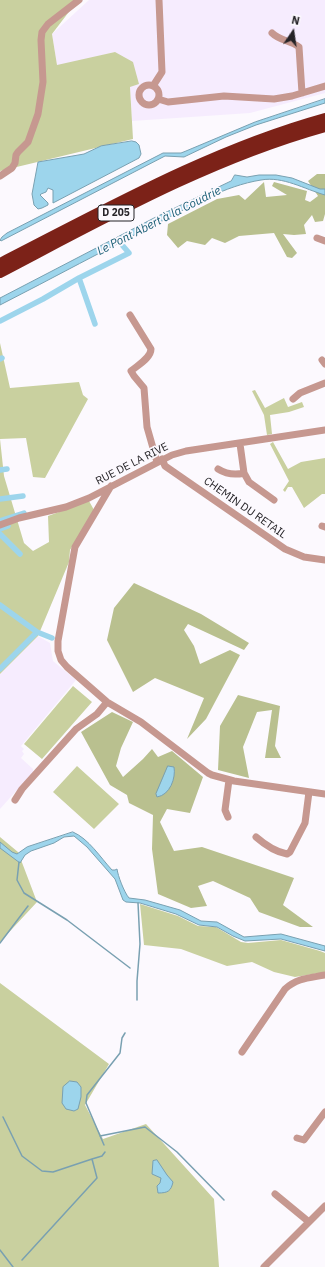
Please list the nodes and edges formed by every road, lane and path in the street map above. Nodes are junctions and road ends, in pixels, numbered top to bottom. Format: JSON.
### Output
{"nodes":[{"id":1,"x":78,"y":0,"type":"edge"},
{"id":2,"x":159,"y":0,"type":"edge"},
{"id":3,"x":272,"y":33,"type":"dead end"},
{"id":4,"x":153,"y":86,"type":"junction"},
{"id":5,"x":325,"y":86,"type":"edge"},
{"id":6,"x":302,"y":93,"type":"junction"},
{"id":7,"x":158,"y":99,"type":"junction"},
{"id":8,"x":325,"y":122,"type":"edge"},
{"id":9,"x":0,"y":176,"type":"edge"},
{"id":10,"x":317,"y":238,"type":"dead end"},
{"id":11,"x":325,"y":241,"type":"edge"},
{"id":12,"x":0,"y":263,"type":"edge"},
{"id":13,"x":0,"y":273,"type":"edge"},
{"id":14,"x":130,"y":315,"type":"dead end"},
{"id":15,"x":325,"y":383,"type":"edge"},
{"id":16,"x":293,"y":399,"type":"dead end"},
{"id":17,"x":325,"y":430,"type":"edge"},
{"id":18,"x":240,"y":444,"type":"junction"},
{"id":19,"x":160,"y":461,"type":"junction"},
{"id":20,"x":218,"y":469,"type":"dead end"},
{"id":21,"x":244,"y":473,"type":"junction"},
{"id":22,"x":111,"y":486,"type":"junction"},
{"id":23,"x":274,"y":500,"type":"dead end"},
{"id":24,"x":0,"y":525,"type":"edge"},
{"id":25,"x":325,"y":560,"type":"edge"},
{"id":26,"x":106,"y":702,"type":"junction"},
{"id":27,"x":229,"y":780,"type":"junction"},
{"id":28,"x":309,"y":792,"type":"junction"},
{"id":29,"x":325,"y":794,"type":"edge"},
{"id":30,"x":16,"y":800,"type":"dead end"},
{"id":31,"x":228,"y":817,"type":"dead end"},
{"id":32,"x":256,"y":837,"type":"dead end"},
{"id":33,"x":325,"y":975,"type":"edge"},
{"id":34,"x":242,"y":1052,"type":"dead end"},
{"id":35,"x":325,"y":1112,"type":"edge"},
{"id":36,"x":297,"y":1138,"type":"dead end"},
{"id":37,"x":275,"y":1194,"type":"dead end"},
{"id":38,"x":325,"y":1206,"type":"edge"},
{"id":39,"x":309,"y":1222,"type":"junction"},
{"id":40,"x":264,"y":1267,"type":"edge"}],
"edges":[{"from":1,"to":9,"type":"street"},
{"from":2,"to":4,"type":"street"},
{"from":3,"to":6,"type":"street"},
{"from":4,"to":7,"type":"street"},
{"from":4,"to":7,"type":"street"},
{"from":5,"to":6,"type":"street"},
{"from":6,"to":7,"type":"street"},
{"from":8,"to":12,"type":"highway","number":"D 205"},
{"from":8,"to":13,"type":"highway","number":"D 205"},
{"from":10,"to":11,"type":"street"},
{"from":14,"to":19,"type":"street"},
{"from":15,"to":16,"type":"street"},
{"from":17,"to":18,"type":"street","name":"RUE DE LA RIVE"},
{"from":18,"to":19,"type":"street","name":"RUE DE LA RIVE"},
{"from":18,"to":21,"type":"street"},
{"from":19,"to":22,"type":"street","name":"RUE DE LA RIVE"},
{"from":19,"to":25,"type":"street","name":"CHEMIN DU RETAIL"},
{"from":20,"to":21,"type":"street"},
{"from":21,"to":23,"type":"street"},
{"from":22,"to":24,"type":"street","name":"RUE DE LA RIVE"},
{"from":22,"to":26,"type":"street"},
{"from":26,"to":27,"type":"street"},
{"from":26,"to":30,"type":"street"},
{"from":27,"to":28,"type":"street"},
{"from":27,"to":31,"type":"street"},
{"from":28,"to":29,"type":"street"},
{"from":28,"to":32,"type":"street"},
{"from":33,"to":34,"type":"street"},
{"from":35,"to":36,"type":"street"},
{"from":37,"to":39,"type":"street"},
{"from":38,"to":39,"type":"street"},
{"from":39,"to":40,"type":"street"}]}
